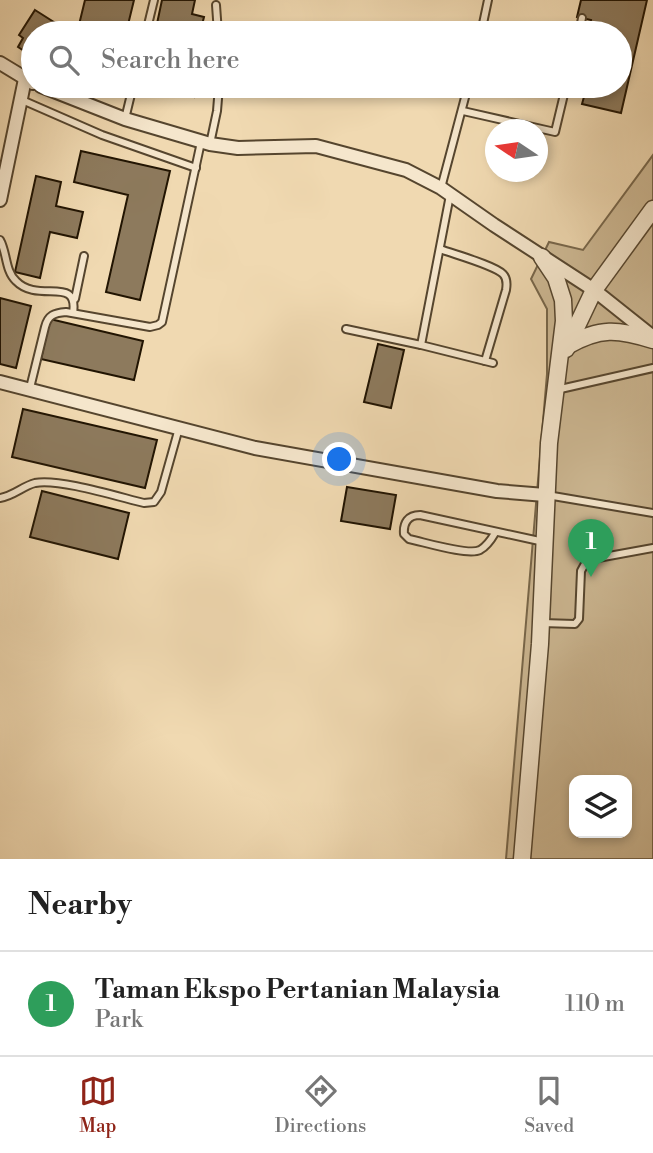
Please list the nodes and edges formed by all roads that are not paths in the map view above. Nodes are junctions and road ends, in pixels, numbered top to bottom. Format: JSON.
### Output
{"nodes":[{"id":1,"x":154,"y":0,"type":"edge"},
{"id":2,"x":488,"y":0,"type":"edge"},
{"id":3,"x":216,"y":5,"type":"dead end"},
{"id":4,"x":582,"y":18,"type":"dead end"},
{"id":5,"x":149,"y":21,"type":"edge"},
{"id":6,"x":217,"y":21,"type":"edge"},
{"id":7,"x":484,"y":21,"type":"edge"},
{"id":8,"x":581,"y":21,"type":"edge"},
{"id":9,"x":0,"y":63,"type":"edge"},
{"id":10,"x":21,"y":76,"type":"edge"},
{"id":11,"x":72,"y":98,"type":"edge"},
{"id":12,"x":131,"y":98,"type":"edge"},
{"id":13,"x":218,"y":98,"type":"edge"},
{"id":14,"x":466,"y":98,"type":"edge"},
{"id":15,"x":563,"y":98,"type":"edge"},
{"id":16,"x":21,"y":100,"type":"joint"},
{"id":17,"x":463,"y":111,"type":"junction"},
{"id":18,"x":125,"y":119,"type":"junction"},
{"id":19,"x":206,"y":143,"type":"junction"},
{"id":20,"x":196,"y":168,"type":"junction"},
{"id":21,"x":446,"y":191,"type":"junction"},
{"id":22,"x":0,"y":200,"type":"edge"},
{"id":23,"x":653,"y":209,"type":"edge"},
{"id":24,"x":0,"y":240,"type":"edge"},
{"id":25,"x":440,"y":249,"type":"junction"},
{"id":26,"x":85,"y":256,"type":"dead end"},
{"id":27,"x":542,"y":257,"type":"junction"},
{"id":28,"x":594,"y":290,"type":"junction"},
{"id":29,"x":75,"y":301,"type":"junction"},
{"id":30,"x":73,"y":313,"type":"junction"},
{"id":31,"x":346,"y":329,"type":"dead end"},
{"id":32,"x":653,"y":339,"type":"edge"},
{"id":33,"x":421,"y":345,"type":"junction"},
{"id":34,"x":567,"y":346,"type":"junction"},
{"id":35,"x":653,"y":368,"type":"edge"},
{"id":36,"x":0,"y":382,"type":"edge"},
{"id":37,"x":556,"y":384,"type":"junction"},
{"id":38,"x":30,"y":388,"type":"junction"},
{"id":39,"x":179,"y":428,"type":"junction"},
{"id":40,"x":545,"y":495,"type":"junction"},
{"id":41,"x":0,"y":498,"type":"edge"},
{"id":42,"x":653,"y":513,"type":"edge"},
{"id":43,"x":495,"y":533,"type":"junction"},
{"id":44,"x":544,"y":542,"type":"junction"},
{"id":45,"x":653,"y":548,"type":"edge"},
{"id":46,"x":540,"y":623,"type":"junction"},
{"id":47,"x":522,"y":859,"type":"edge"}],
"edges":[{"from":1,"to":5,"type":"lane"},
{"from":2,"to":7,"type":"lane"},
{"from":3,"to":6,"type":"lane"},
{"from":4,"to":8,"type":"lane"},
{"from":9,"to":10,"type":"street"},
{"from":11,"to":18,"type":"street"},
{"from":12,"to":18,"type":"lane"},
{"from":13,"to":19,"type":"lane"},
{"from":14,"to":17,"type":"lane"},
{"from":15,"to":17,"type":"lane"},
{"from":16,"to":20,"type":"lane"},
{"from":16,"to":22,"type":"street"},
{"from":17,"to":21,"type":"lane"},
{"from":18,"to":19,"type":"street"},
{"from":19,"to":20,"type":"lane"},
{"from":19,"to":21,"type":"street"},
{"from":20,"to":30,"type":"lane"},
{"from":21,"to":25,"type":"lane"},
{"from":21,"to":27,"type":"street"},
{"from":23,"to":28,"type":"street"},
{"from":24,"to":29,"type":"lane"},
{"from":25,"to":33,"type":"lane"},
{"from":25,"to":33,"type":"lane"},
{"from":26,"to":29,"type":"lane"},
{"from":27,"to":28,"type":"street"},
{"from":27,"to":37,"type":"street"},
{"from":28,"to":32,"type":"street"},
{"from":28,"to":34,"type":"street"},
{"from":29,"to":30,"type":"lane"},
{"from":30,"to":38,"type":"lane"},
{"from":31,"to":33,"type":"lane"},
{"from":32,"to":34,"type":"street"},
{"from":34,"to":37,"type":"street"},
{"from":35,"to":37,"type":"lane"},
{"from":36,"to":38,"type":"street"},
{"from":37,"to":40,"type":"street"},
{"from":38,"to":39,"type":"street"},
{"from":39,"to":40,"type":"street"},
{"from":39,"to":41,"type":"lane"},
{"from":40,"to":42,"type":"lane"},
{"from":40,"to":44,"type":"street"},
{"from":43,"to":43,"type":"lane"},
{"from":43,"to":44,"type":"lane"},
{"from":44,"to":46,"type":"street"},
{"from":45,"to":46,"type":"lane"},
{"from":46,"to":47,"type":"street"}]}
